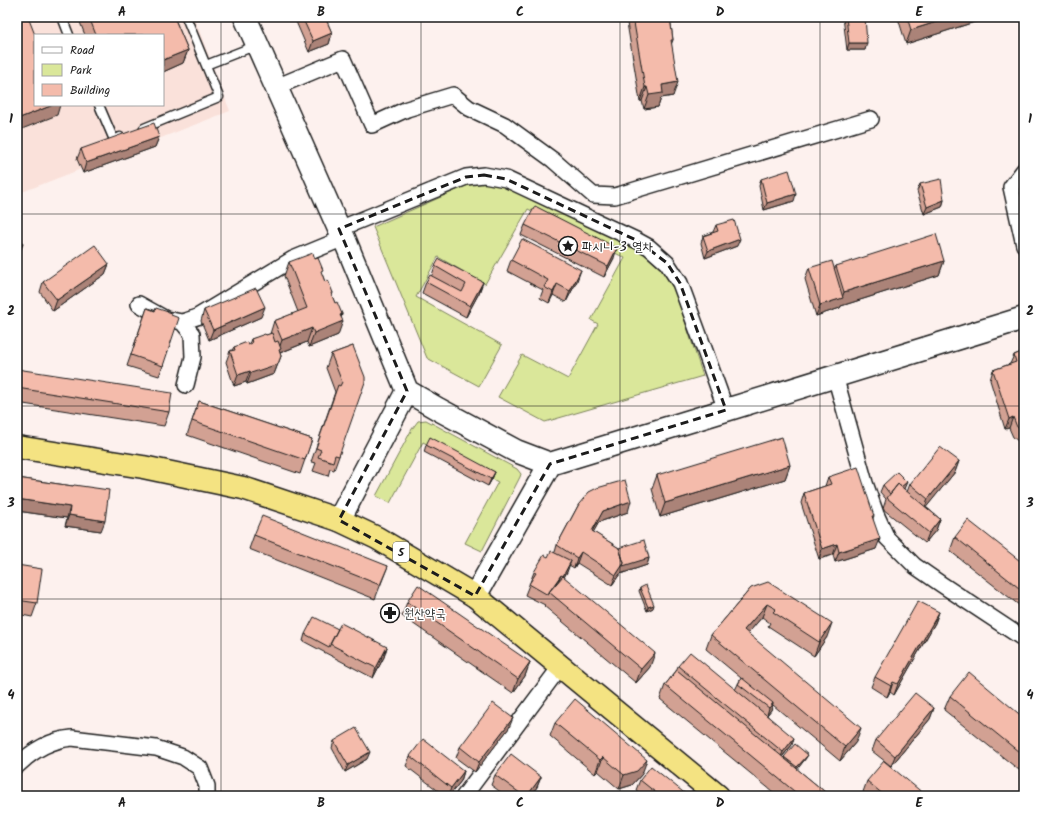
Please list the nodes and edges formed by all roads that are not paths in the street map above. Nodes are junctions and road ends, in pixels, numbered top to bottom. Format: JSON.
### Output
{"nodes":[{"id":1,"x":62,"y":17,"type":"edge"},
{"id":2,"x":186,"y":17,"type":"edge"},
{"id":3,"x":245,"y":17,"type":"edge"},
{"id":4,"x":69,"y":34,"type":"edge"},
{"id":5,"x":258,"y":44,"type":"junction"},
{"id":6,"x":206,"y":65,"type":"junction"},
{"id":7,"x":276,"y":87,"type":"junction"},
{"id":8,"x":99,"y":106,"type":"edge"},
{"id":9,"x":871,"y":119,"type":"dead end"},
{"id":10,"x":1024,"y":170,"type":"edge"},
{"id":11,"x":342,"y":234,"type":"junction"},
{"id":12,"x":1024,"y":245,"type":"edge"},
{"id":13,"x":139,"y":304,"type":"dead end"},
{"id":14,"x":1024,"y":318,"type":"edge"},
{"id":15,"x":182,"y":322,"type":"junction"},
{"id":16,"x":835,"y":376,"type":"junction"},
{"id":17,"x":186,"y":385,"type":"dead end"},
{"id":18,"x":407,"y":391,"type":"junction"},
{"id":19,"x":726,"y":410,"type":"junction"},
{"id":20,"x":17,"y":447,"type":"edge"},
{"id":21,"x":550,"y":464,"type":"junction"},
{"id":22,"x":339,"y":520,"type":"junction"},
{"id":23,"x":475,"y":596,"type":"junction"},
{"id":24,"x":1024,"y":639,"type":"edge"},
{"id":25,"x":560,"y":666,"type":"junction"},
{"id":26,"x":17,"y":766,"type":"edge"},
{"id":27,"x":207,"y":796,"type":"edge"},
{"id":28,"x":464,"y":796,"type":"edge"},
{"id":29,"x":718,"y":796,"type":"edge"}],
"edges":[{"from":1,"to":4,"type":"lane"},
{"from":2,"to":6,"type":"lane"},
{"from":3,"to":5,"type":"main road"},
{"from":5,"to":6,"type":"lane"},
{"from":5,"to":7,"type":"main road"},
{"from":6,"to":8,"type":"lane"},
{"from":7,"to":9,"type":"street"},
{"from":7,"to":11,"type":"main road"},
{"from":10,"to":12,"type":"street"},
{"from":11,"to":15,"type":"street"},
{"from":11,"to":18,"type":"main road"},
{"from":11,"to":19,"type":"street"},
{"from":13,"to":15,"type":"street"},
{"from":14,"to":16,"type":"main road"},
{"from":15,"to":17,"type":"street"},
{"from":16,"to":19,"type":"main road"},
{"from":16,"to":24,"type":"street"},
{"from":18,"to":21,"type":"main road"},
{"from":18,"to":22,"type":"main road"},
{"from":19,"to":21,"type":"main road"},
{"from":20,"to":22,"type":"highway","number":"5"},
{"from":21,"to":23,"type":"main road"},
{"from":22,"to":23,"type":"highway","number":"5"},
{"from":23,"to":25,"type":"highway","number":"5"},
{"from":25,"to":28,"type":"street"},
{"from":25,"to":29,"type":"highway","number":"5"},
{"from":26,"to":27,"type":"street"}]}
